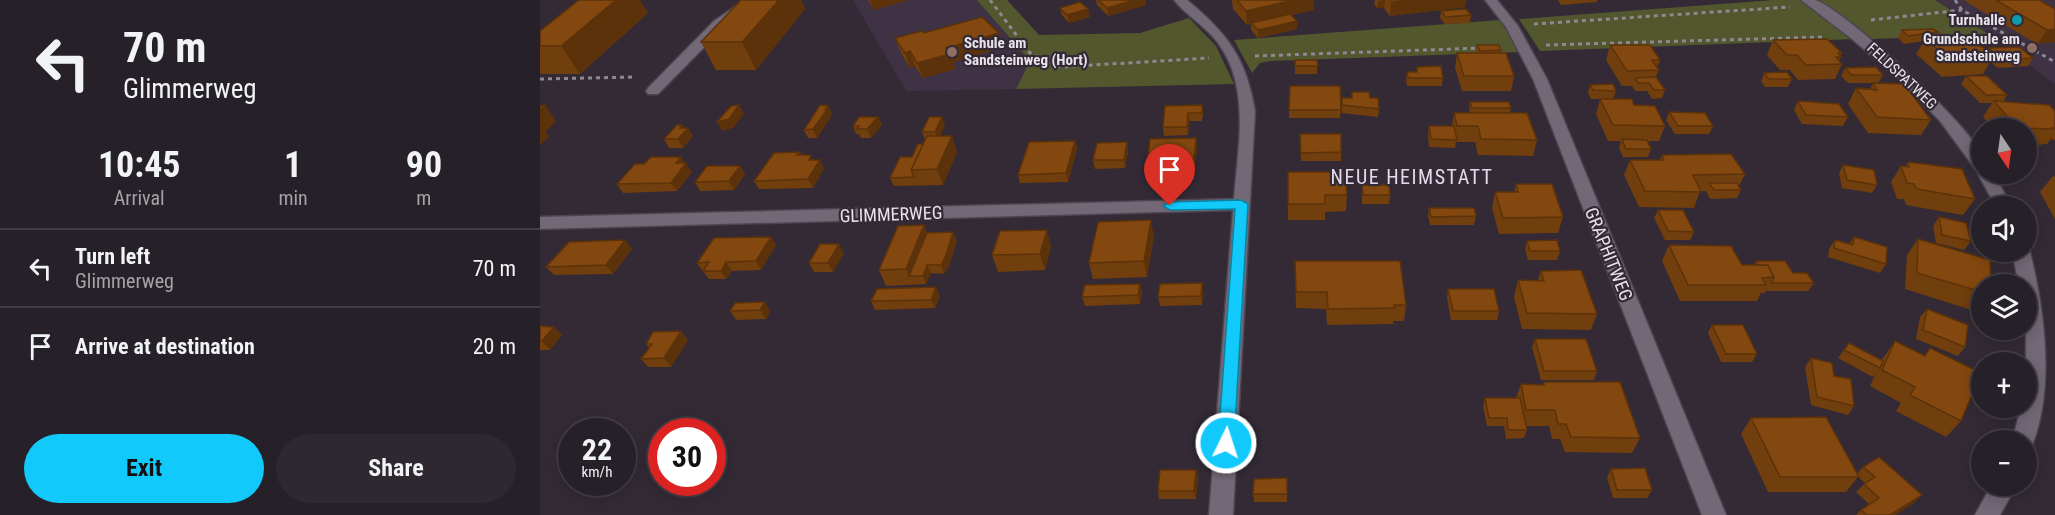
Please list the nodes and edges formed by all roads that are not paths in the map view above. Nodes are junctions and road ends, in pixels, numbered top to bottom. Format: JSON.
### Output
{"nodes":[{"id":1,"x":753,"y":0,"type":"edge"},
{"id":2,"x":1180,"y":0,"type":"edge"},
{"id":3,"x":1491,"y":0,"type":"edge"},
{"id":4,"x":1812,"y":3,"type":"edge"},
{"id":5,"x":653,"y":91,"type":"dead end"},
{"id":6,"x":1971,"y":151,"type":"edge"},
{"id":7,"x":1241,"y":204,"type":"junction"},
{"id":8,"x":540,"y":223,"type":"edge"},
{"id":9,"x":2023,"y":262,"type":"edge"},
{"id":10,"x":2026,"y":430,"type":"edge"},
{"id":11,"x":1998,"y":496,"type":"edge"},
{"id":12,"x":1221,"y":515,"type":"edge"},
{"id":13,"x":1714,"y":515,"type":"edge"},
{"id":14,"x":1987,"y":515,"type":"edge"}],
"edges":[{"from":1,"to":5,"type":"street"},
{"from":2,"to":7,"type":"street"},
{"from":3,"to":13,"type":"street","name":"GRAPHITWEG"},
{"from":4,"to":6,"type":"street","name":"FELDSPATWEG"},
{"from":7,"to":8,"type":"street","name":"GLIMMERWEG"},
{"from":7,"to":12,"type":"street"},
{"from":9,"to":10,"type":"street"},
{"from":11,"to":14,"type":"street"}]}
